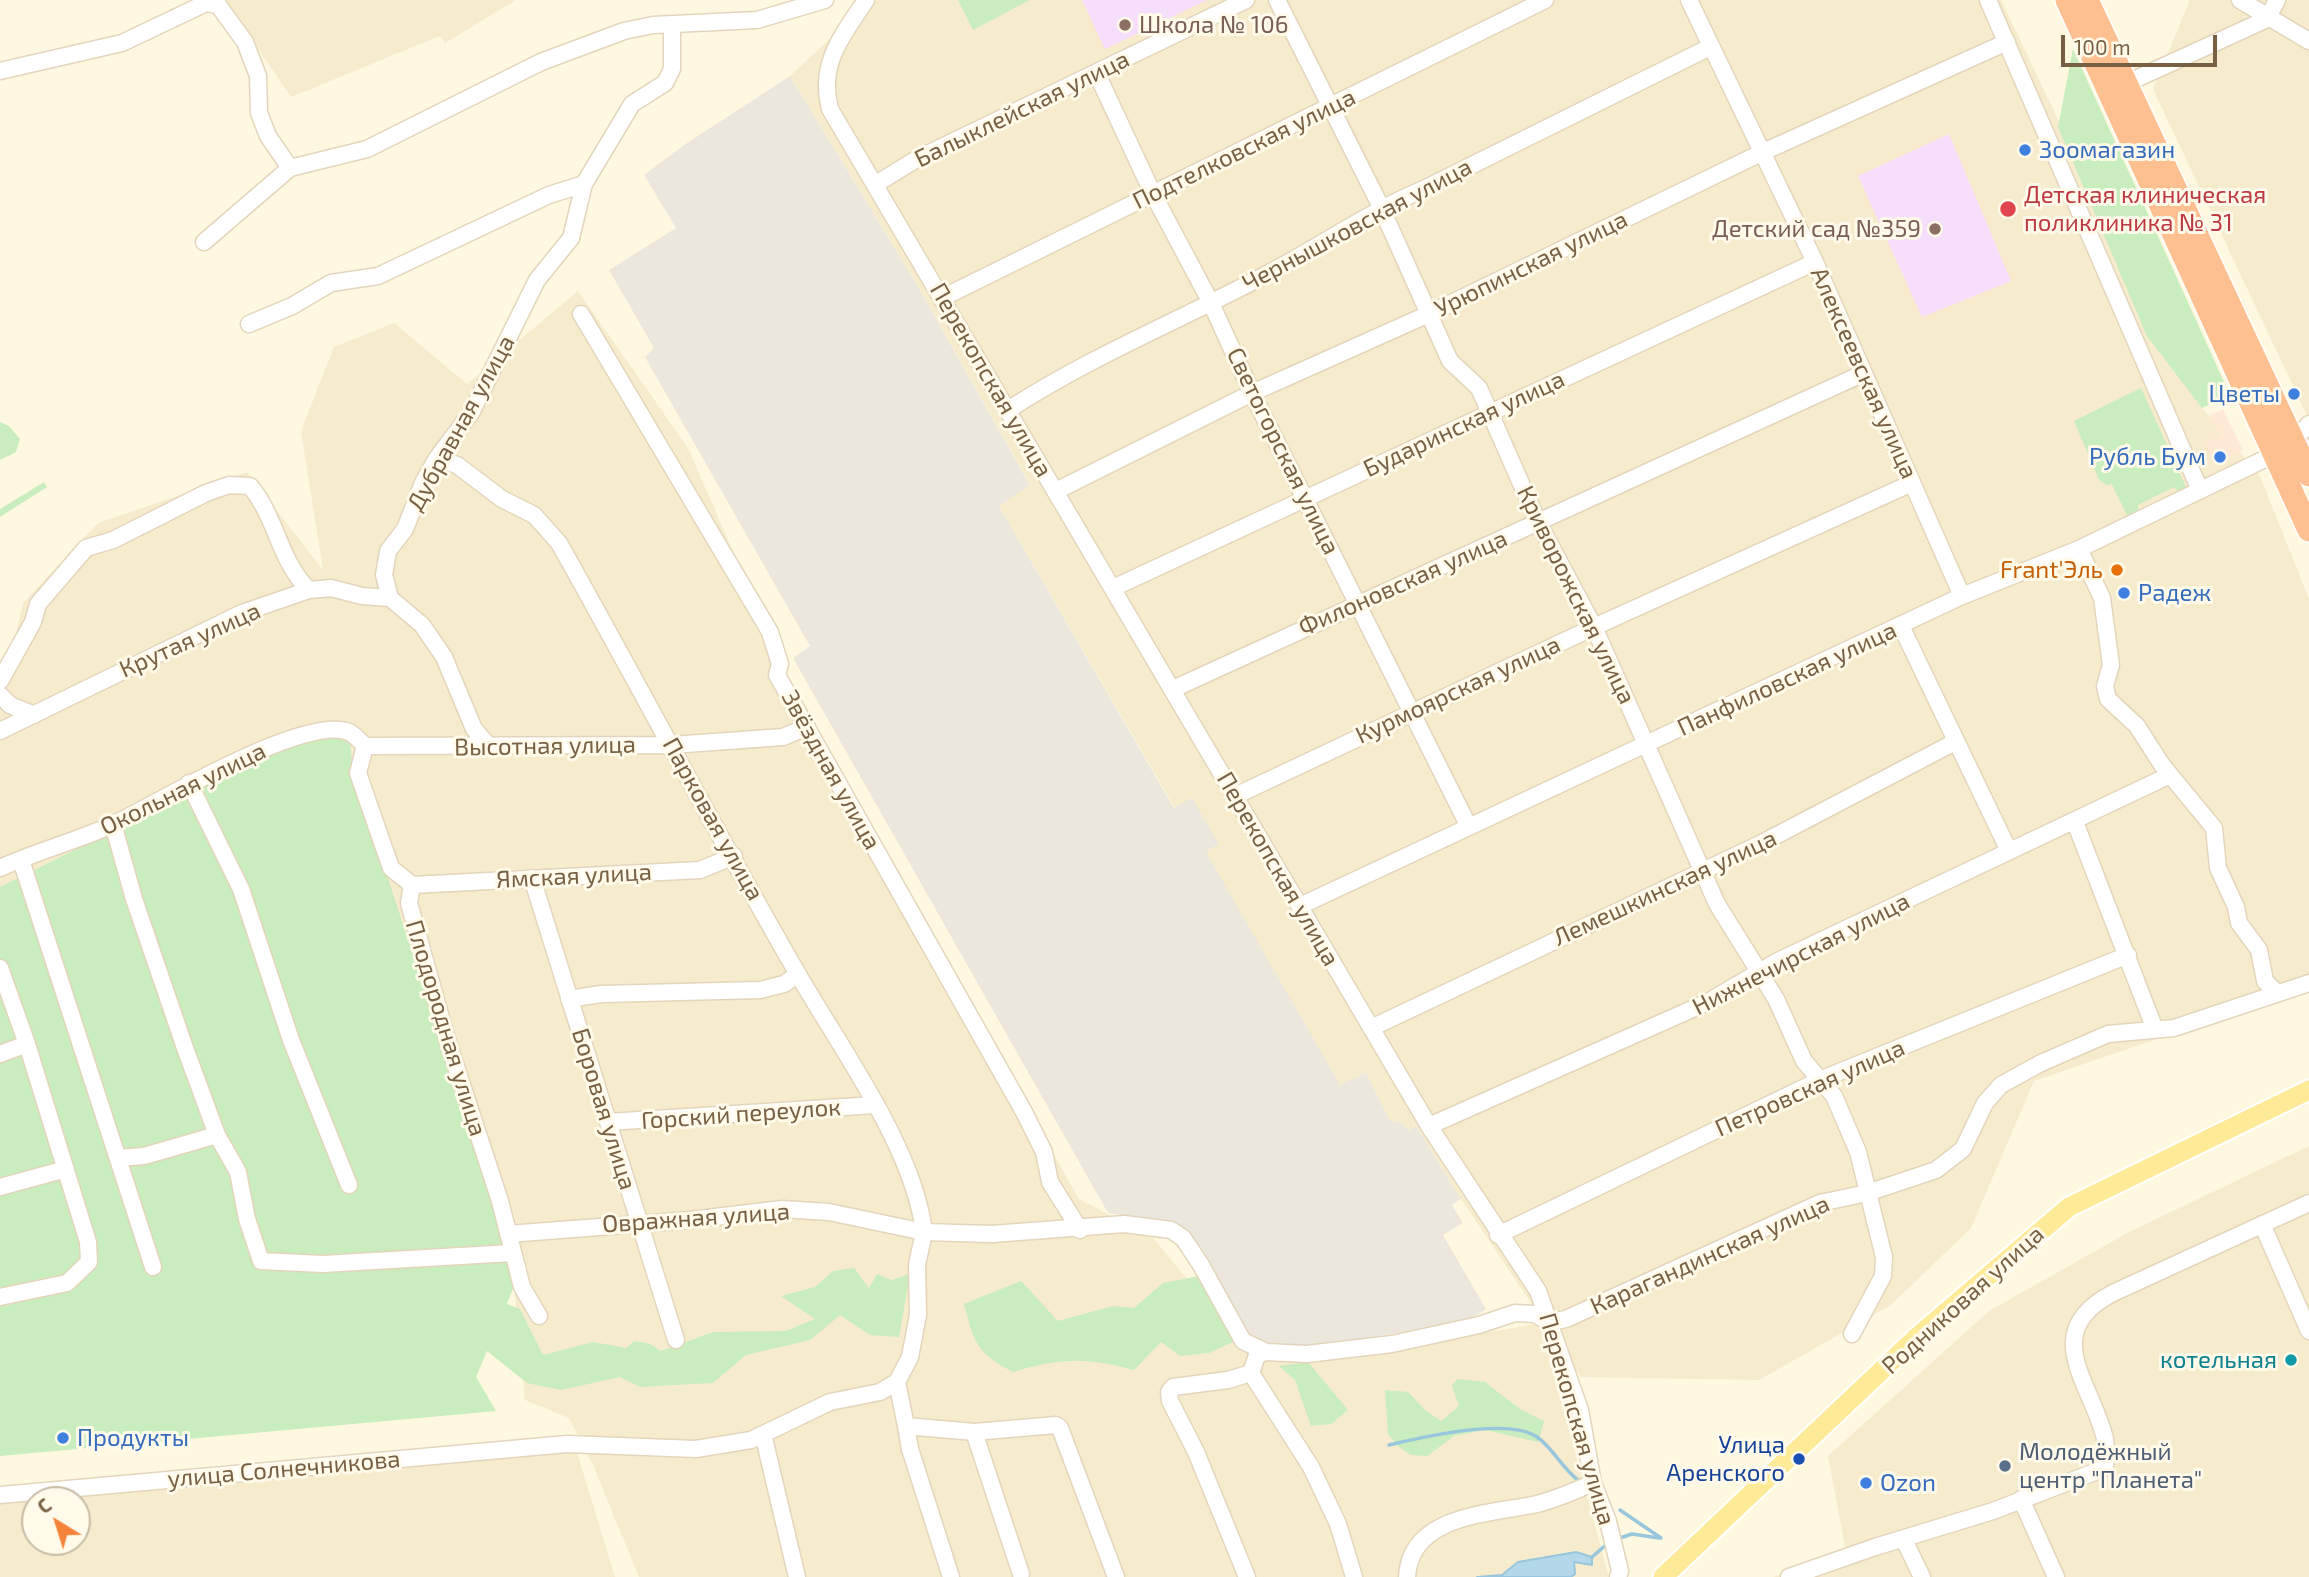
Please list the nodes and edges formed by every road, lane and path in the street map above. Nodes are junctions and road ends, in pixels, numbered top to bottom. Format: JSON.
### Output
{"nodes":[{"id":1,"x":825,"y":0,"type":"edge"},
{"id":2,"x":866,"y":0,"type":"edge"},
{"id":3,"x":1246,"y":0,"type":"edge"},
{"id":4,"x":1278,"y":0,"type":"edge"},
{"id":5,"x":1545,"y":0,"type":"edge"},
{"id":6,"x":1689,"y":0,"type":"edge"},
{"id":7,"x":1988,"y":0,"type":"edge"},
{"id":8,"x":2067,"y":0,"type":"edge"},
{"id":9,"x":2087,"y":0,"type":"edge"},
{"id":10,"x":2240,"y":0,"type":"edge"},
{"id":11,"x":2277,"y":0,"type":"edge"},
{"id":12,"x":2267,"y":19,"type":"junction"},
{"id":13,"x":672,"y":26,"type":"junction"},
{"id":14,"x":2309,"y":41,"type":"edge"},
{"id":15,"x":2007,"y":42,"type":"junction"},
{"id":16,"x":1710,"y":47,"type":"junction"},
{"id":17,"x":0,"y":71,"type":"edge"},
{"id":18,"x":1097,"y":74,"type":"junction"},
{"id":19,"x":2127,"y":83,"type":"junction"},
{"id":20,"x":1329,"y":106,"type":"junction"},
{"id":21,"x":1760,"y":153,"type":"junction"},
{"id":22,"x":290,"y":168,"type":"junction"},
{"id":23,"x":584,"y":184,"type":"junction"},
{"id":24,"x":876,"y":184,"type":"junction"},
{"id":25,"x":1153,"y":194,"type":"junction"},
{"id":26,"x":1381,"y":206,"type":"junction"},
{"id":27,"x":204,"y":242,"type":"dead end"},
{"id":28,"x":1815,"y":262,"type":"junction"},
{"id":29,"x":942,"y":298,"type":"junction"},
{"id":30,"x":1210,"y":301,"type":"junction"},
{"id":31,"x":1430,"y":313,"type":"junction"},
{"id":32,"x":581,"y":314,"type":"dead end"},
{"id":33,"x":249,"y":324,"type":"dead end"},
{"id":34,"x":1864,"y":373,"type":"junction"},
{"id":35,"x":1252,"y":393,"type":"junction"},
{"id":36,"x":1009,"y":410,"type":"junction"},
{"id":37,"x":1490,"y":411,"type":"junction"},
{"id":38,"x":2309,"y":424,"type":"edge"},
{"id":39,"x":2284,"y":448,"type":"junction"},
{"id":40,"x":437,"y":457,"type":"junction"},
{"id":41,"x":2309,"y":475,"type":"edge"},
{"id":42,"x":1912,"y":483,"type":"junction"},
{"id":43,"x":2199,"y":488,"type":"junction"},
{"id":44,"x":1056,"y":491,"type":"junction"},
{"id":45,"x":1305,"y":498,"type":"junction"},
{"id":46,"x":1538,"y":522,"type":"junction"},
{"id":47,"x":2309,"y":530,"type":"edge"},
{"id":48,"x":2080,"y":548,"type":"junction"},
{"id":49,"x":1113,"y":588,"type":"junction"},
{"id":50,"x":309,"y":590,"type":"junction"},
{"id":51,"x":1962,"y":596,"type":"junction"},
{"id":52,"x":390,"y":598,"type":"junction"},
{"id":53,"x":1359,"y":603,"type":"junction"},
{"id":54,"x":1594,"y":626,"type":"junction"},
{"id":55,"x":1902,"y":626,"type":"junction"},
{"id":56,"x":0,"y":681,"type":"edge"},
{"id":57,"x":1172,"y":689,"type":"junction"},
{"id":58,"x":0,"y":695,"type":"edge"},
{"id":59,"x":1410,"y":712,"type":"junction"},
{"id":60,"x":34,"y":715,"type":"junction"},
{"id":61,"x":807,"y":727,"type":"junction"},
{"id":62,"x":0,"y":731,"type":"edge"},
{"id":63,"x":1955,"y":742,"type":"junction"},
{"id":64,"x":672,"y":745,"type":"junction"},
{"id":65,"x":1647,"y":745,"type":"junction"},
{"id":66,"x":365,"y":746,"type":"junction"},
{"id":67,"x":490,"y":747,"type":"junction"},
{"id":68,"x":2170,"y":775,"type":"junction"},
{"id":69,"x":189,"y":783,"type":"junction"},
{"id":70,"x":1235,"y":796,"type":"junction"},
{"id":71,"x":2075,"y":822,"type":"junction"},
{"id":72,"x":113,"y":824,"type":"junction"},
{"id":73,"x":1469,"y":827,"type":"junction"},
{"id":74,"x":2009,"y":851,"type":"junction"},
{"id":75,"x":734,"y":856,"type":"junction"},
{"id":76,"x":21,"y":860,"type":"junction"},
{"id":77,"x":0,"y":868,"type":"edge"},
{"id":78,"x":1703,"y":868,"type":"junction"},
{"id":79,"x":532,"y":878,"type":"junction"},
{"id":80,"x":412,"y":885,"type":"junction"},
{"id":81,"x":1300,"y":906,"type":"junction"},
{"id":82,"x":2128,"y":955,"type":"junction"},
{"id":83,"x":0,"y":968,"type":"edge"},
{"id":84,"x":1758,"y":973,"type":"junction"},
{"id":85,"x":798,"y":974,"type":"junction"},
{"id":86,"x":2309,"y":983,"type":"edge"},
{"id":87,"x":2277,"y":993,"type":"junction"},
{"id":88,"x":569,"y":999,"type":"junction"},
{"id":89,"x":2154,"y":1027,"type":"junction"},
{"id":90,"x":1371,"y":1028,"type":"junction"},
{"id":91,"x":27,"y":1044,"type":"junction"},
{"id":92,"x":0,"y":1054,"type":"edge"},
{"id":93,"x":1822,"y":1079,"type":"junction"},
{"id":94,"x":2309,"y":1090,"type":"edge"},
{"id":95,"x":875,"y":1105,"type":"junction"},
{"id":96,"x":608,"y":1122,"type":"junction"},
{"id":97,"x":1429,"y":1126,"type":"junction"},
{"id":98,"x":217,"y":1135,"type":"junction"},
{"id":99,"x":118,"y":1158,"type":"junction"},
{"id":100,"x":66,"y":1169,"type":"junction"},
{"id":101,"x":349,"y":1185,"type":"dead end"},
{"id":102,"x":0,"y":1187,"type":"edge"},
{"id":103,"x":1867,"y":1193,"type":"junction"},
{"id":104,"x":2309,"y":1203,"type":"edge"},
{"id":105,"x":639,"y":1223,"type":"junction"},
{"id":106,"x":2262,"y":1224,"type":"junction"},
{"id":107,"x":1080,"y":1230,"type":"junction"},
{"id":108,"x":924,"y":1232,"type":"junction"},
{"id":109,"x":508,"y":1234,"type":"junction"},
{"id":110,"x":1498,"y":1235,"type":"junction"},
{"id":111,"x":512,"y":1253,"type":"junction"},
{"id":112,"x":153,"y":1267,"type":"dead end"},
{"id":113,"x":1530,"y":1279,"type":"junction"},
{"id":114,"x":0,"y":1297,"type":"edge"},
{"id":115,"x":1515,"y":1313,"type":"junction"},
{"id":116,"x":540,"y":1316,"type":"dead end"},
{"id":117,"x":1549,"y":1322,"type":"junction"},
{"id":118,"x":2309,"y":1331,"type":"edge"},
{"id":119,"x":1852,"y":1334,"type":"dead end"},
{"id":120,"x":676,"y":1340,"type":"dead end"},
{"id":121,"x":1266,"y":1352,"type":"junction"},
{"id":122,"x":1251,"y":1373,"type":"junction"},
{"id":123,"x":897,"y":1382,"type":"junction"},
{"id":124,"x":906,"y":1426,"type":"junction"},
{"id":125,"x":974,"y":1432,"type":"junction"},
{"id":126,"x":763,"y":1434,"type":"junction"},
{"id":127,"x":1593,"y":1483,"type":"junction"},
{"id":128,"x":0,"y":1495,"type":"edge"},
{"id":129,"x":2021,"y":1499,"type":"junction"},
{"id":130,"x":1904,"y":1540,"type":"junction"},
{"id":131,"x":1021,"y":1574,"type":"dead end"},
{"id":132,"x":1808,"y":1574,"type":"edge"},
{"id":133,"x":797,"y":1577,"type":"edge"},
{"id":134,"x":951,"y":1577,"type":"edge"},
{"id":135,"x":1116,"y":1577,"type":"edge"},
{"id":136,"x":1247,"y":1577,"type":"edge"},
{"id":137,"x":1354,"y":1577,"type":"edge"},
{"id":138,"x":1407,"y":1577,"type":"edge"},
{"id":139,"x":1618,"y":1577,"type":"edge"},
{"id":140,"x":1663,"y":1577,"type":"edge"},
{"id":141,"x":1789,"y":1577,"type":"edge"},
{"id":142,"x":1922,"y":1577,"type":"edge"},
{"id":143,"x":2056,"y":1577,"type":"edge"}],
"edges":[{"from":1,"to":13,"type":"street"},
{"from":2,"to":24,"type":"street","name":"Перекопская улица"},
{"from":3,"to":18,"type":"street","name":"Балыклейская улица"},
{"from":4,"to":20,"type":"street","name":"Криворожская улица"},
{"from":5,"to":20,"type":"street","name":"Подтелковская улица"},
{"from":6,"to":16,"type":"street","name":"Алексеевская улица"},
{"from":7,"to":15,"type":"street"},
{"from":8,"to":39,"type":"highway"},
{"from":9,"to":19,"type":"highway"},
{"from":10,"to":12,"type":"street"},
{"from":11,"to":12,"type":"street"},
{"from":12,"to":14,"type":"street"},
{"from":12,"to":19,"type":"street"},
{"from":13,"to":22,"type":"street"},
{"from":13,"to":23,"type":"street","name":"Дубравная улица"},
{"from":15,"to":21,"type":"street","name":"Урюпинская улица"},
{"from":15,"to":43,"type":"street"},
{"from":16,"to":21,"type":"street","name":"Алексеевская улица"},
{"from":16,"to":26,"type":"street","name":"Чернышковская улица"},
{"from":17,"to":22,"type":"street"},
{"from":18,"to":24,"type":"street","name":"Балыклейская улица"},
{"from":18,"to":25,"type":"street","name":"Светогорская улица"},
{"from":19,"to":39,"type":"highway"},
{"from":20,"to":25,"type":"street","name":"Подтелковская улица"},
{"from":20,"to":26,"type":"street","name":"Криворожская улица"},
{"from":21,"to":28,"type":"street","name":"Алексеевская улица"},
{"from":21,"to":31,"type":"street","name":"Урюпинская улица"},
{"from":22,"to":27,"type":"street"},
{"from":23,"to":33,"type":"street"},
{"from":23,"to":40,"type":"street","name":"Дубравная улица"},
{"from":24,"to":29,"type":"street","name":"Перекопская улица"},
{"from":25,"to":29,"type":"street","name":"Подтелковская улица"},
{"from":25,"to":30,"type":"street","name":"Светогорская улица"},
{"from":26,"to":30,"type":"street","name":"Чернышковская улица"},
{"from":26,"to":31,"type":"street","name":"Криворожская улица"},
{"from":28,"to":34,"type":"street","name":"Алексеевская улица"},
{"from":28,"to":37,"type":"street","name":"Бударинская улица"},
{"from":29,"to":36,"type":"street","name":"Перекопская улица"},
{"from":30,"to":35,"type":"street","name":"Светогорская улица"},
{"from":30,"to":36,"type":"street","name":"Чернышковская улица"},
{"from":31,"to":35,"type":"street","name":"Урюпинская улица"},
{"from":31,"to":37,"type":"street","name":"Криворожская улица"},
{"from":32,"to":61,"type":"street","name":"Звёздная улица"},
{"from":34,"to":42,"type":"street","name":"Алексеевская улица"},
{"from":34,"to":46,"type":"street","name":"Филоновская улица"},
{"from":35,"to":44,"type":"street","name":"Урюпинская улица"},
{"from":35,"to":45,"type":"street","name":"Светогорская улица"},
{"from":36,"to":44,"type":"street","name":"Перекопская улица"},
{"from":37,"to":45,"type":"street","name":"Бударинская улица"},
{"from":37,"to":46,"type":"street","name":"Криворожская улица"},
{"from":38,"to":39,"type":"street"},
{"from":39,"to":41,"type":"highway"},
{"from":39,"to":43,"type":"street","name":"Панфиловская улица"},
{"from":39,"to":47,"type":"highway"},
{"from":40,"to":52,"type":"street","name":"Дубравная улица"},
{"from":40,"to":64,"type":"street","name":"Парковая улица"},
{"from":42,"to":51,"type":"street","name":"Алексеевская улица"},
{"from":42,"to":54,"type":"street","name":"Курмоярская улица"},
{"from":43,"to":48,"type":"street","name":"Панфиловская улица"},
{"from":44,"to":49,"type":"street","name":"Перекопская улица"},
{"from":45,"to":49,"type":"street","name":"Бударинская улица"},
{"from":45,"to":53,"type":"street","name":"Светогорская улица"},
{"from":46,"to":53,"type":"street","name":"Филоновская улица"},
{"from":46,"to":54,"type":"street","name":"Криворожская улица"},
{"from":48,"to":51,"type":"street","name":"Панфиловская улица"},
{"from":48,"to":68,"type":"street"},
{"from":49,"to":57,"type":"street","name":"Перекопская улица"},
{"from":50,"to":52,"type":"street","name":"Крутая улица"},
{"from":50,"to":56,"type":"street"},
{"from":50,"to":60,"type":"street","name":"Крутая улица"},
{"from":51,"to":55,"type":"street","name":"Панфиловская улица"},
{"from":52,"to":67,"type":"street"},
{"from":53,"to":57,"type":"street","name":"Филоновская улица"},
{"from":53,"to":59,"type":"street","name":"Светогорская улица"},
{"from":54,"to":59,"type":"street","name":"Курмоярская улица"},
{"from":54,"to":65,"type":"street","name":"Криворожская улица"},
{"from":55,"to":63,"type":"street"},
{"from":55,"to":65,"type":"street","name":"Панфиловская улица"},
{"from":57,"to":70,"type":"street","name":"Перекопская улица"},
{"from":58,"to":60,"type":"street"},
{"from":59,"to":70,"type":"street","name":"Курмоярская улица"},
{"from":59,"to":73,"type":"street","name":"Светогорская улица"},
{"from":60,"to":62,"type":"street","name":"Крутая улица"},
{"from":61,"to":64,"type":"street","name":"Высотная улица"},
{"from":61,"to":107,"type":"street","name":"Звёздная улица"},
{"from":63,"to":74,"type":"street"},
{"from":63,"to":78,"type":"street","name":"Лемешкинская улица"},
{"from":64,"to":67,"type":"street","name":"Высотная улица"},
{"from":64,"to":75,"type":"street","name":"Парковая улица"},
{"from":65,"to":73,"type":"street","name":"Панфиловская улица"},
{"from":65,"to":78,"type":"street","name":"Криворожская улица"},
{"from":66,"to":67,"type":"street","name":"Высотная улица"},
{"from":66,"to":69,"type":"street","name":"Окольная улица"},
{"from":66,"to":80,"type":"street","name":"Плодородная улица"},
{"from":68,"to":71,"type":"street","name":"Нижнечирская улица"},
{"from":68,"to":87,"type":"street"},
{"from":69,"to":72,"type":"street","name":"Окольная улица"},
{"from":69,"to":101,"type":"street"},
{"from":70,"to":81,"type":"street","name":"Перекопская улица"},
{"from":71,"to":74,"type":"street","name":"Нижнечирская улица"},
{"from":71,"to":82,"type":"street"},
{"from":72,"to":76,"type":"street","name":"Окольная улица"},
{"from":72,"to":98,"type":"street"},
{"from":73,"to":81,"type":"street","name":"Панфиловская улица"},
{"from":74,"to":84,"type":"street","name":"Нижнечирская улица"},
{"from":75,"to":79,"type":"street","name":"Ямская улица"},
{"from":75,"to":85,"type":"street","name":"Парковая улица"},
{"from":76,"to":77,"type":"street","name":"Окольная улица"},
{"from":76,"to":99,"type":"street"},
{"from":78,"to":84,"type":"street","name":"Криворожская улица"},
{"from":78,"to":90,"type":"street","name":"Лемешкинская улица"},
{"from":79,"to":80,"type":"street","name":"Ямская улица"},
{"from":79,"to":88,"type":"street","name":"Боровая улица"},
{"from":80,"to":109,"type":"street","name":"Плодородная улица"},
{"from":81,"to":90,"type":"street","name":"Перекопская улица"},
{"from":82,"to":89,"type":"street"},
{"from":82,"to":93,"type":"street","name":"Петровская улица"},
{"from":83,"to":91,"type":"street"},
{"from":84,"to":93,"type":"street","name":"Криворожская улица"},
{"from":84,"to":97,"type":"street","name":"Нижнечирская улица"},
{"from":85,"to":88,"type":"street"},
{"from":85,"to":95,"type":"street","name":"Парковая улица"},
{"from":86,"to":87,"type":"street","name":"Карагандинская улица"},
{"from":87,"to":89,"type":"street","name":"Карагандинская улица"},
{"from":88,"to":96,"type":"street","name":"Боровая улица"},
{"from":89,"to":103,"type":"street","name":"Карагандинская улица"},
{"from":90,"to":97,"type":"street","name":"Перекопская улица"},
{"from":91,"to":92,"type":"street"},
{"from":91,"to":100,"type":"street"},
{"from":93,"to":103,"type":"street","name":"Криворожская улица"},
{"from":93,"to":110,"type":"street","name":"Петровская улица"},
{"from":94,"to":140,"type":"main road","name":"Родниковая улица"},
{"from":95,"to":96,"type":"street","name":"Горский переулок"},
{"from":95,"to":108,"type":"street","name":"Парковая улица"},
{"from":96,"to":105,"type":"street","name":"Боровая улица"},
{"from":97,"to":110,"type":"street","name":"Перекопская улица"},
{"from":98,"to":99,"type":"street"},
{"from":98,"to":111,"type":"street"},
{"from":99,"to":112,"type":"street"},
{"from":100,"to":102,"type":"street"},
{"from":100,"to":114,"type":"street"},
{"from":103,"to":117,"type":"street","name":"Карагандинская улица"},
{"from":103,"to":119,"type":"street","name":"Криворожская улица"},
{"from":104,"to":106,"type":"street"},
{"from":105,"to":108,"type":"street","name":"Овражная улица"},
{"from":105,"to":109,"type":"street","name":"Овражная улица"},
{"from":105,"to":120,"type":"street","name":"Боровая улица"},
{"from":106,"to":118,"type":"street"},
{"from":106,"to":129,"type":"street"},
{"from":107,"to":108,"type":"street","name":"Овражная улица"},
{"from":107,"to":121,"type":"street","name":"Овражная улица"},
{"from":108,"to":123,"type":"street"},
{"from":109,"to":111,"type":"street","name":"Плодородная улица"},
{"from":110,"to":113,"type":"street","name":"Перекопская улица"},
{"from":111,"to":116,"type":"street","name":"Плодородная улица"},
{"from":113,"to":115,"type":"street"},
{"from":113,"to":117,"type":"street","name":"Перекопская улица"},
{"from":115,"to":117,"type":"street"},
{"from":115,"to":121,"type":"street"},
{"from":117,"to":127,"type":"street","name":"Перекопская улица"},
{"from":121,"to":122,"type":"street"},
{"from":122,"to":136,"type":"street"},
{"from":122,"to":137,"type":"street"},
{"from":123,"to":124,"type":"street"},
{"from":123,"to":126,"type":"street","name":"улица Солнечникова"},
{"from":124,"to":125,"type":"street"},
{"from":124,"to":134,"type":"street"},
{"from":125,"to":131,"type":"street"},
{"from":125,"to":135,"type":"street"},
{"from":126,"to":128,"type":"street","name":"улица Солнечникова"},
{"from":126,"to":133,"type":"street"},
{"from":127,"to":138,"type":"street"},
{"from":127,"to":139,"type":"street","name":"Перекопская улица"},
{"from":129,"to":130,"type":"street"},
{"from":129,"to":143,"type":"street"},
{"from":130,"to":132,"type":"street"},
{"from":130,"to":142,"type":"street"},
{"from":132,"to":141,"type":"street"}]}
